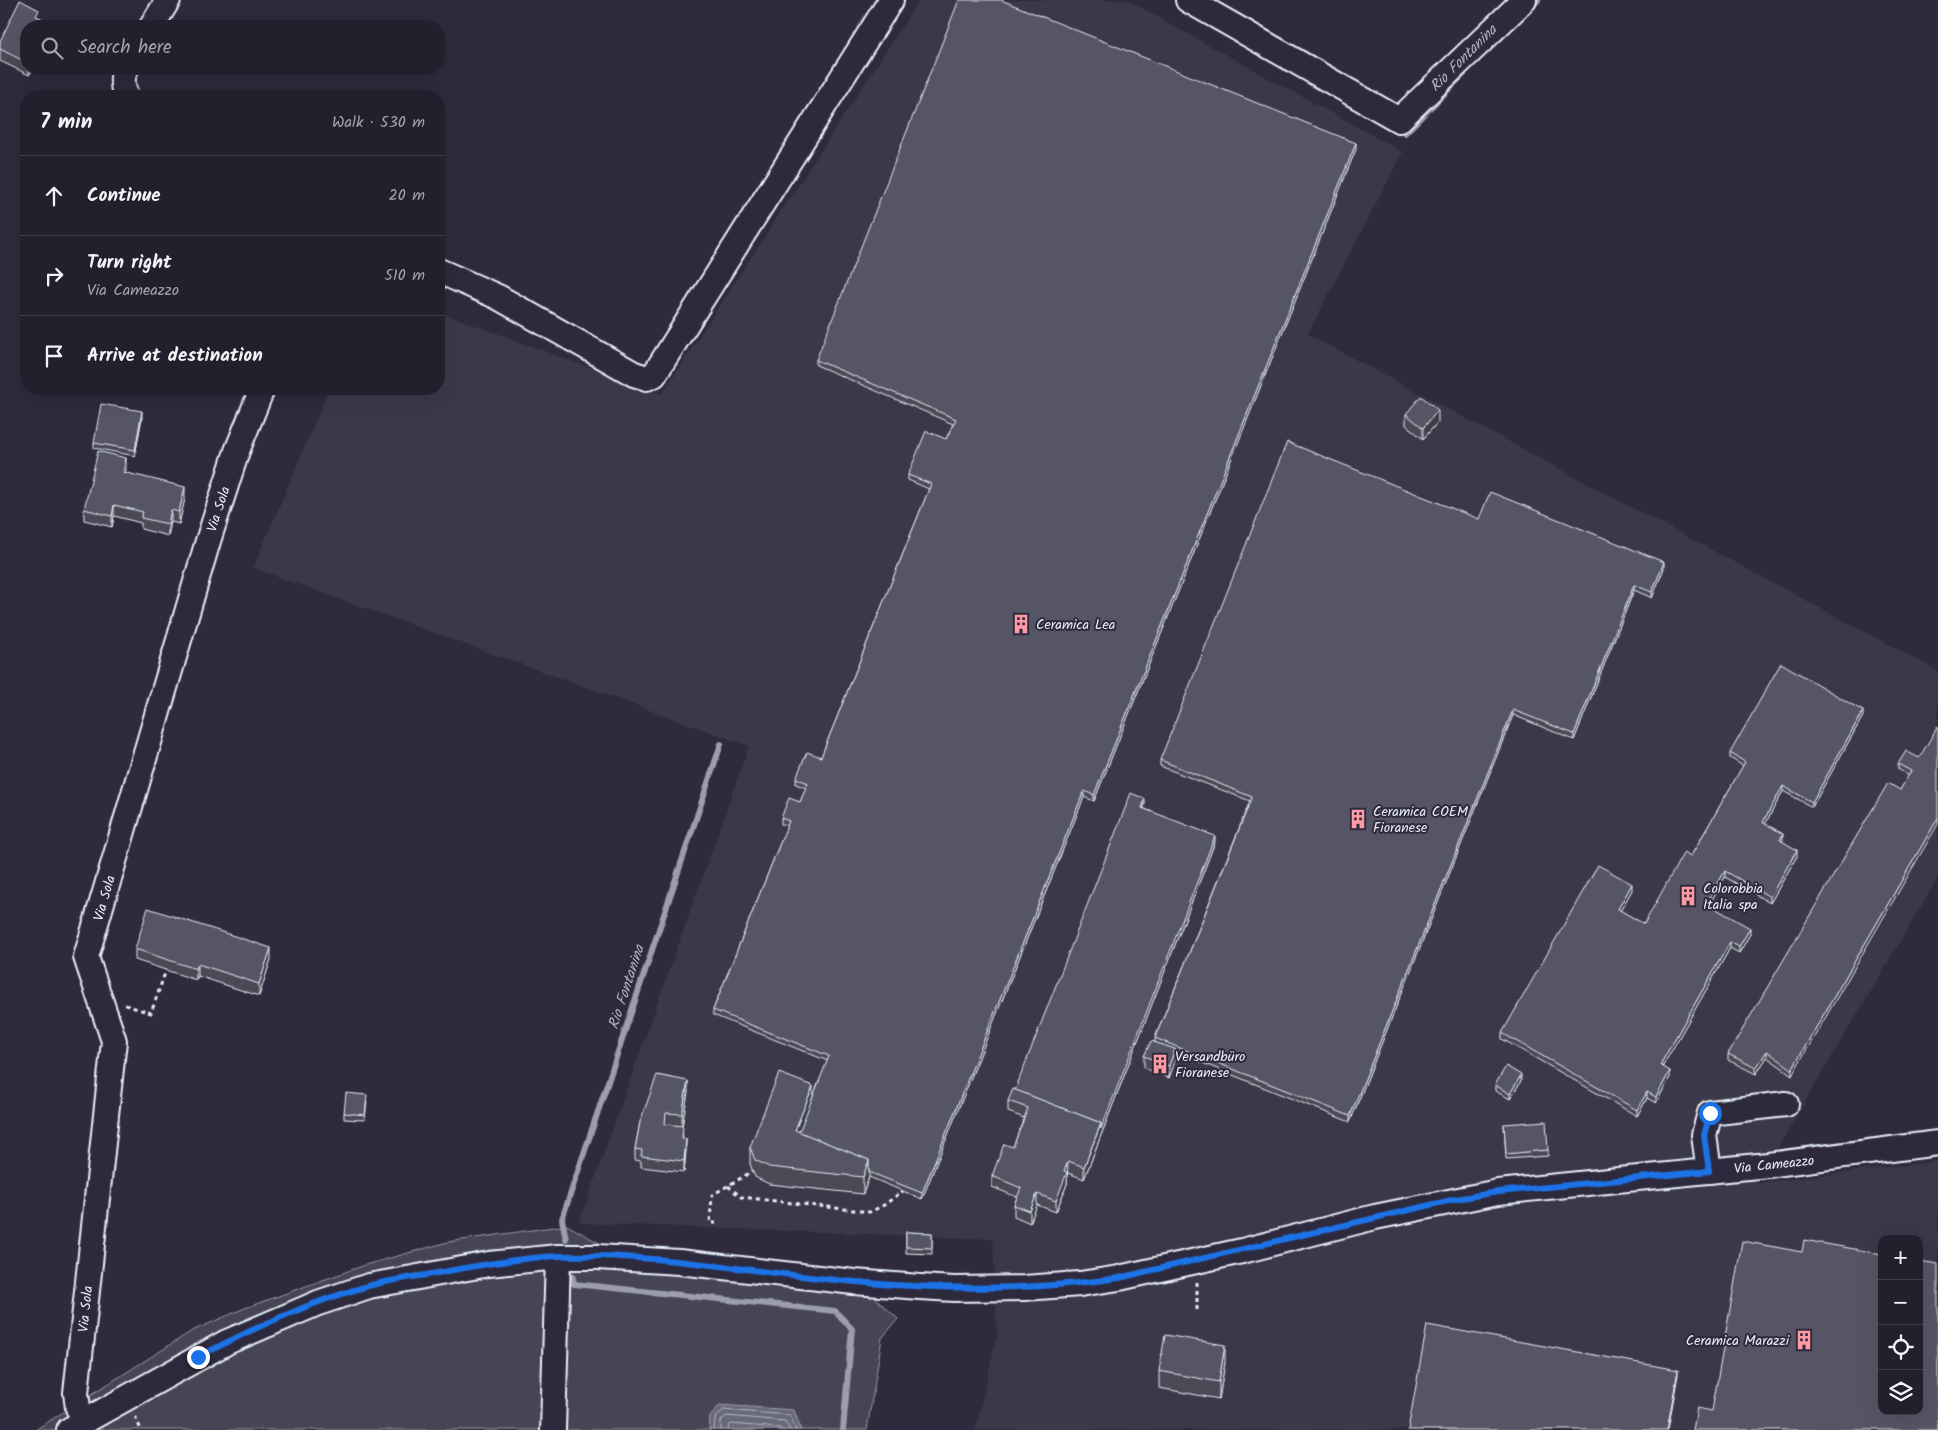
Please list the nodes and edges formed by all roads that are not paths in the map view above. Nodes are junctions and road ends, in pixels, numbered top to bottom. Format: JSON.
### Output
{"nodes":[{"id":1,"x":168,"y":0,"type":"edge"},
{"id":2,"x":892,"y":0,"type":"edge"},
{"id":3,"x":1188,"y":0,"type":"edge"},
{"id":4,"x":1524,"y":0,"type":"edge"},
{"id":5,"x":156,"y":20,"type":"edge"},
{"id":6,"x":123,"y":75,"type":"edge"},
{"id":7,"x":123,"y":90,"type":"edge"},
{"id":8,"x":445,"y":274,"type":"edge"},
{"id":9,"x":260,"y":395,"type":"edge"},
{"id":10,"x":1786,"y":1104,"type":"dead end"},
{"id":11,"x":1938,"y":1143,"type":"edge"},
{"id":12,"x":1709,"y":1171,"type":"junction"},
{"id":13,"x":558,"y":1256,"type":"junction"},
{"id":14,"x":77,"y":1425,"type":"edge"},
{"id":15,"x":553,"y":1430,"type":"edge"}],
"edges":[{"from":1,"to":5,"type":"street"},
{"from":2,"to":8,"type":"street"},
{"from":3,"to":4,"type":"street"},
{"from":6,"to":7,"type":"street"},
{"from":9,"to":14,"type":"street","name":"Via Sola"},
{"from":10,"to":12,"type":"street"},
{"from":11,"to":12,"type":"street","name":"Via Cameazzo"},
{"from":12,"to":13,"type":"street","name":"Via Cameazzo"},
{"from":13,"to":14,"type":"street","name":"Via Cameazzo"},
{"from":13,"to":15,"type":"street"}]}
